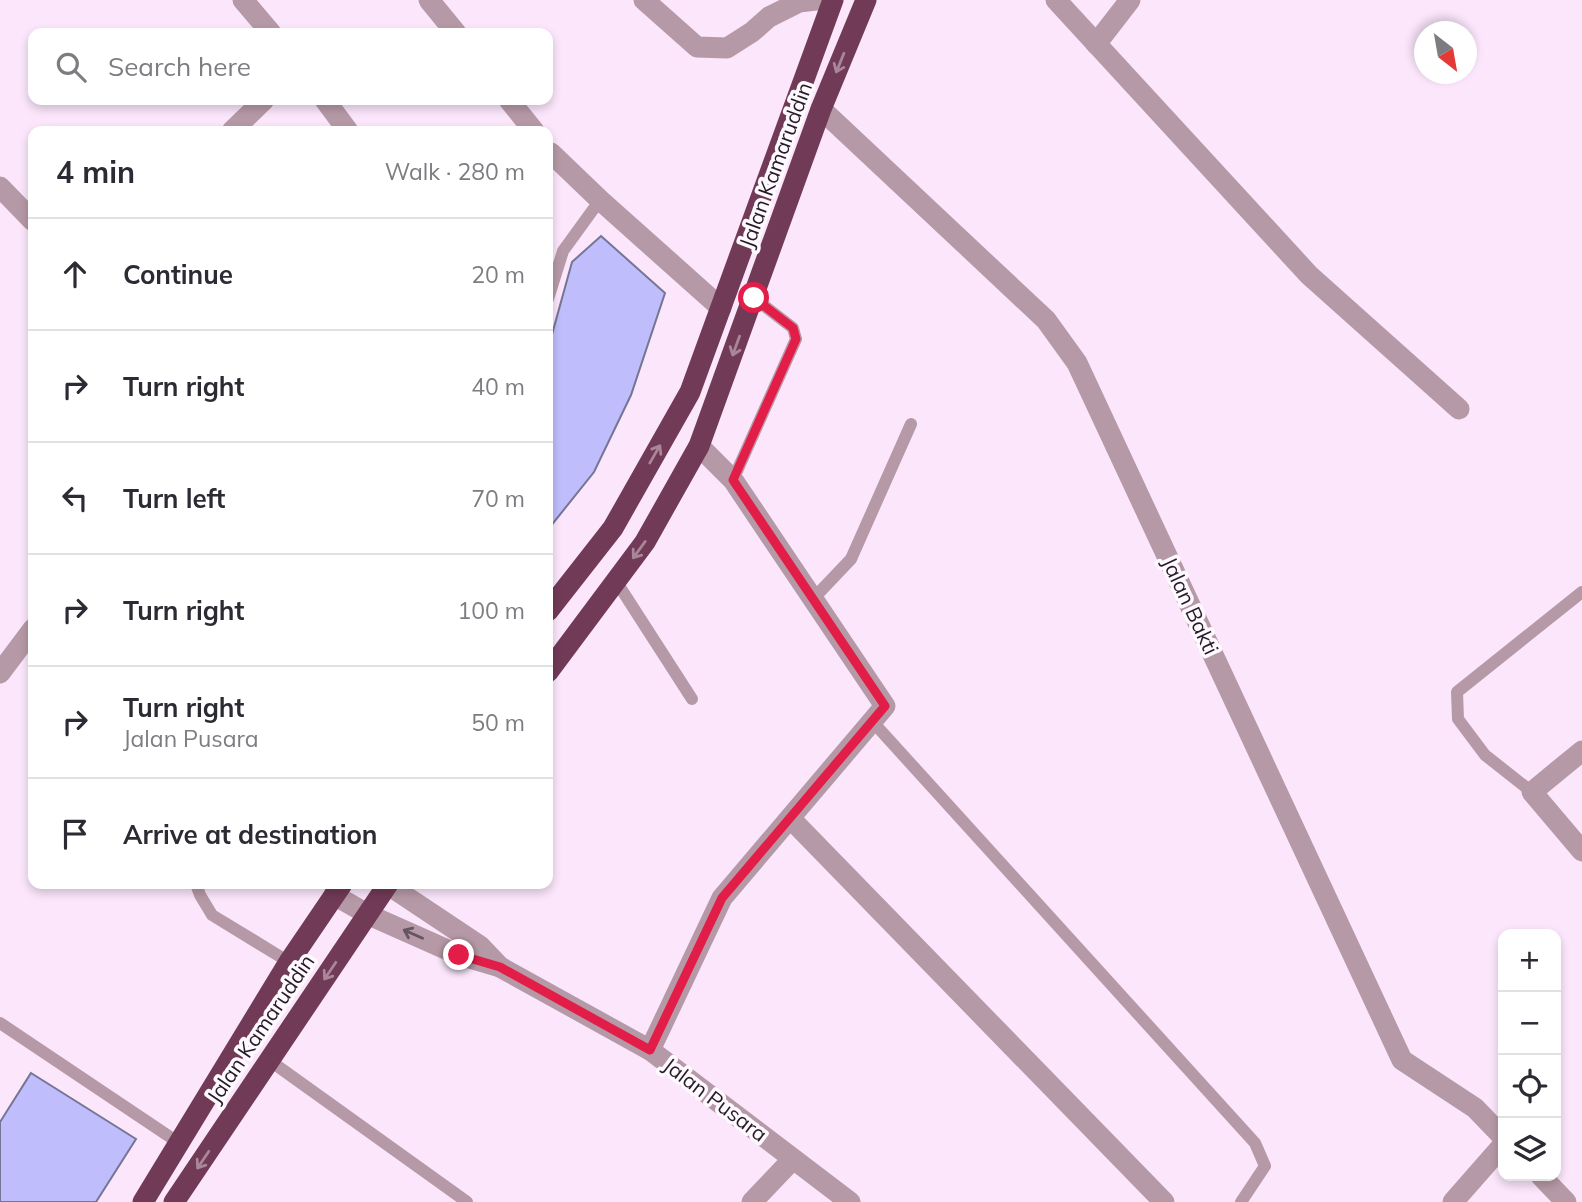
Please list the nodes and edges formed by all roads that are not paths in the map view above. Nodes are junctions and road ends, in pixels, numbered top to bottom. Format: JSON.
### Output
{"nodes":[{"id":1,"x":243,"y":0,"type":"edge"},
{"id":2,"x":429,"y":0,"type":"edge"},
{"id":3,"x":643,"y":0,"type":"edge"},
{"id":4,"x":816,"y":0,"type":"edge"},
{"id":5,"x":833,"y":0,"type":"edge"},
{"id":6,"x":866,"y":0,"type":"edge"},
{"id":7,"x":1056,"y":0,"type":"edge"},
{"id":8,"x":1130,"y":0,"type":"edge"},
{"id":9,"x":267,"y":28,"type":"edge"},
{"id":10,"x":452,"y":28,"type":"edge"},
{"id":11,"x":1096,"y":44,"type":"junction"},
{"id":12,"x":259,"y":105,"type":"edge"},
{"id":13,"x":329,"y":105,"type":"edge"},
{"id":14,"x":513,"y":105,"type":"edge"},
{"id":15,"x":821,"y":109,"type":"junction"},
{"id":16,"x":237,"y":126,"type":"edge"},
{"id":17,"x":344,"y":126,"type":"edge"},
{"id":18,"x":530,"y":126,"type":"edge"},
{"id":19,"x":553,"y":156,"type":"edge"},
{"id":20,"x":0,"y":187,"type":"edge"},
{"id":21,"x":600,"y":200,"type":"junction"},
{"id":22,"x":28,"y":216,"type":"edge"},
{"id":23,"x":553,"y":283,"type":"edge"},
{"id":24,"x":754,"y":298,"type":"junction"},
{"id":25,"x":721,"y":308,"type":"junction"},
{"id":26,"x":1459,"y":408,"type":"dead end"},
{"id":27,"x":911,"y":424,"type":"dead end"},
{"id":28,"x":699,"y":446,"type":"junction"},
{"id":29,"x":733,"y":480,"type":"junction"},
{"id":30,"x":616,"y":581,"type":"junction"},
{"id":31,"x":1582,"y":592,"type":"edge"},
{"id":32,"x":553,"y":599,"type":"edge"},
{"id":33,"x":813,"y":599,"type":"junction"},
{"id":34,"x":28,"y":636,"type":"edge"},
{"id":35,"x":553,"y":665,"type":"edge"},
{"id":36,"x":0,"y":673,"type":"edge"},
{"id":37,"x":692,"y":699,"type":"dead end"},
{"id":38,"x":872,"y":721,"type":"junction"},
{"id":39,"x":1582,"y":751,"type":"edge"},
{"id":40,"x":1532,"y":792,"type":"junction"},
{"id":41,"x":790,"y":818,"type":"junction"},
{"id":42,"x":1582,"y":851,"type":"edge"},
{"id":43,"x":198,"y":889,"type":"edge"},
{"id":44,"x":338,"y":889,"type":"edge"},
{"id":45,"x":385,"y":889,"type":"edge"},
{"id":46,"x":396,"y":889,"type":"edge"},
{"id":47,"x":369,"y":915,"type":"junction"},
{"id":48,"x":289,"y":962,"type":"junction"},
{"id":49,"x":500,"y":967,"type":"junction"},
{"id":50,"x":0,"y":1023,"type":"edge"},
{"id":51,"x":650,"y":1050,"type":"junction"},
{"id":52,"x":269,"y":1060,"type":"junction"},
{"id":53,"x":1498,"y":1132,"type":"edge"},
{"id":54,"x":179,"y":1143,"type":"junction"},
{"id":55,"x":1498,"y":1151,"type":"edge"},
{"id":56,"x":793,"y":1159,"type":"junction"},
{"id":57,"x":1546,"y":1181,"type":"edge"},
{"id":58,"x":143,"y":1202,"type":"edge"},
{"id":59,"x":174,"y":1202,"type":"edge"},
{"id":60,"x":467,"y":1202,"type":"edge"},
{"id":61,"x":752,"y":1202,"type":"edge"},
{"id":62,"x":850,"y":1202,"type":"edge"},
{"id":63,"x":1164,"y":1202,"type":"edge"},
{"id":64,"x":1241,"y":1202,"type":"edge"},
{"id":65,"x":1453,"y":1202,"type":"edge"},
{"id":66,"x":1566,"y":1202,"type":"edge"}],
"edges":[{"from":1,"to":9,"type":"street"},
{"from":2,"to":10,"type":"street"},
{"from":3,"to":4,"type":"street"},
{"from":5,"to":25,"type":"highway","name":"Jalan Kamaruddin"},
{"from":6,"to":15,"type":"highway","name":"Jalan Kamaruddin","one_way":true},
{"from":7,"to":11,"type":"street"},
{"from":8,"to":11,"type":"street"},
{"from":11,"to":26,"type":"street"},
{"from":12,"to":16,"type":"street"},
{"from":13,"to":17,"type":"street"},
{"from":14,"to":18,"type":"street"},
{"from":15,"to":24,"type":"highway","name":"Jalan Kamaruddin"},
{"from":15,"to":53,"type":"street","name":"Jalan Bakti"},
{"from":19,"to":21,"type":"street"},
{"from":20,"to":22,"type":"street"},
{"from":21,"to":23,"type":"lane"},
{"from":21,"to":25,"type":"street"},
{"from":24,"to":28,"type":"highway","name":"Jalan Kamaruddin","one_way":true},
{"from":24,"to":29,"type":"lane"},
{"from":32,"to":25,"type":"highway","name":"Jalan Kamaruddin","one_way":true},
{"from":27,"to":33,"type":"lane"},
{"from":28,"to":29,"type":"street"},
{"from":28,"to":30,"type":"highway","name":"Jalan Kamaruddin","one_way":true},
{"from":29,"to":33,"type":"street"},
{"from":30,"to":35,"type":"highway","name":"Jalan Kamaruddin"},
{"from":30,"to":37,"type":"lane"},
{"from":31,"to":40,"type":"lane"},
{"from":33,"to":38,"type":"street"},
{"from":34,"to":36,"type":"street"},
{"from":38,"to":41,"type":"street"},
{"from":38,"to":64,"type":"lane"},
{"from":39,"to":40,"type":"street"},
{"from":40,"to":42,"type":"street"},
{"from":41,"to":51,"type":"street"},
{"from":41,"to":63,"type":"street"},
{"from":43,"to":48,"type":"lane"},
{"from":44,"to":47,"type":"street","name":"Jalan Pusara"},
{"from":44,"to":48,"type":"highway","name":"Jalan Kamaruddin"},
{"from":45,"to":47,"type":"highway","name":"Jalan Kamaruddin"},
{"from":46,"to":49,"type":"street","name":"Jalan Pusara"},
{"from":49,"to":47,"type":"street","name":"Jalan Pusara","one_way":true},
{"from":47,"to":52,"type":"highway","name":"Jalan Kamaruddin","one_way":true},
{"from":48,"to":54,"type":"highway","name":"Jalan Kamaruddin"},
{"from":49,"to":51,"type":"street","name":"Jalan Pusara"},
{"from":50,"to":54,"type":"lane"},
{"from":51,"to":56,"type":"street","name":"Jalan Pusara"},
{"from":52,"to":59,"type":"highway","name":"Jalan Kamaruddin","one_way":true},
{"from":52,"to":60,"type":"lane"},
{"from":54,"to":58,"type":"highway","name":"Jalan Kamaruddin"},
{"from":55,"to":65,"type":"street"},
{"from":56,"to":61,"type":"street"},
{"from":56,"to":62,"type":"street","name":"Jalan Pusara"},
{"from":57,"to":66,"type":"street"}]}
